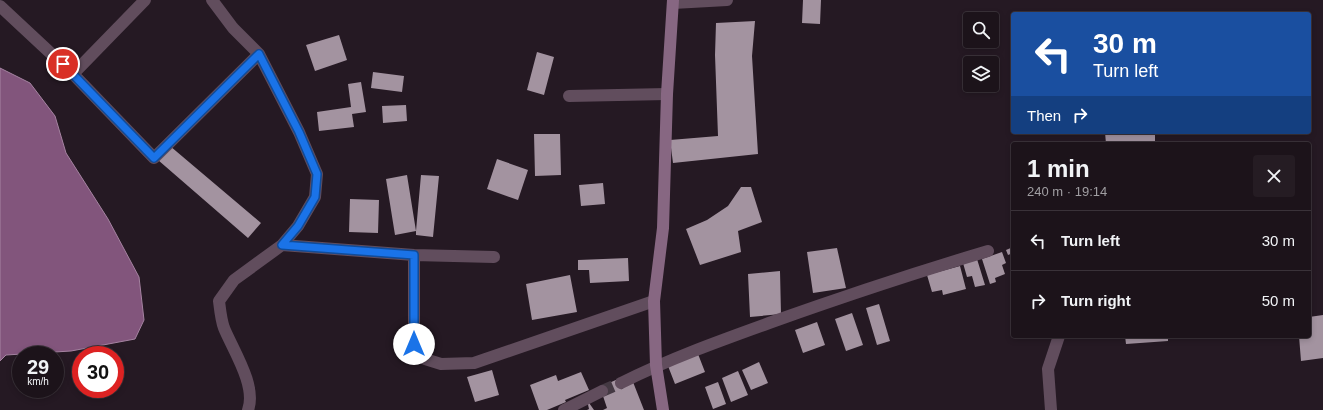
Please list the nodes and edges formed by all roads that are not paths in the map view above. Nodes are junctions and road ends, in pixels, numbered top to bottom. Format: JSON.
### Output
{"nodes":[{"id":1,"x":145,"y":0,"type":"edge"},
{"id":2,"x":212,"y":0,"type":"edge"},
{"id":3,"x":727,"y":0,"type":"edge"},
{"id":4,"x":672,"y":1,"type":"edge"},
{"id":5,"x":0,"y":6,"type":"edge"},
{"id":6,"x":259,"y":54,"type":"junction"},
{"id":7,"x":73,"y":74,"type":"junction"},
{"id":8,"x":667,"y":94,"type":"junction"},
{"id":9,"x":569,"y":96,"type":"dead end"},
{"id":10,"x":282,"y":245,"type":"junction"},
{"id":11,"x":988,"y":251,"type":"dead end"},
{"id":12,"x":414,"y":255,"type":"junction"},
{"id":13,"x":494,"y":257,"type":"dead end"},
{"id":14,"x":654,"y":301,"type":"junction"},
{"id":15,"x":1058,"y":338,"type":"edge"},
{"id":16,"x":656,"y":365,"type":"junction"},
{"id":17,"x":621,"y":383,"type":"tunnel mouth"},
{"id":18,"x":602,"y":391,"type":"tunnel mouth"},
{"id":19,"x":248,"y":410,"type":"edge"},
{"id":20,"x":564,"y":410,"type":"edge"},
{"id":21,"x":663,"y":410,"type":"edge"},
{"id":22,"x":1051,"y":410,"type":"edge"}],
"edges":[{"from":1,"to":7,"type":"street"},
{"from":2,"to":6,"type":"street"},
{"from":3,"to":4,"type":"street"},
{"from":4,"to":8,"type":"street"},
{"from":5,"to":7,"type":"street"},
{"from":6,"to":7,"type":"street"},
{"from":6,"to":10,"type":"street"},
{"from":8,"to":9,"type":"street"},
{"from":8,"to":14,"type":"street"},
{"from":10,"to":12,"type":"street"},
{"from":10,"to":19,"type":"street"},
{"from":11,"to":16,"type":"street"},
{"from":12,"to":13,"type":"street"},
{"from":12,"to":14,"type":"street"},
{"from":14,"to":16,"type":"street"},
{"from":15,"to":22,"type":"street"},
{"from":16,"to":17,"type":"street"},
{"from":16,"to":21,"type":"street"},
{"from":18,"to":20,"type":"street"}]}
